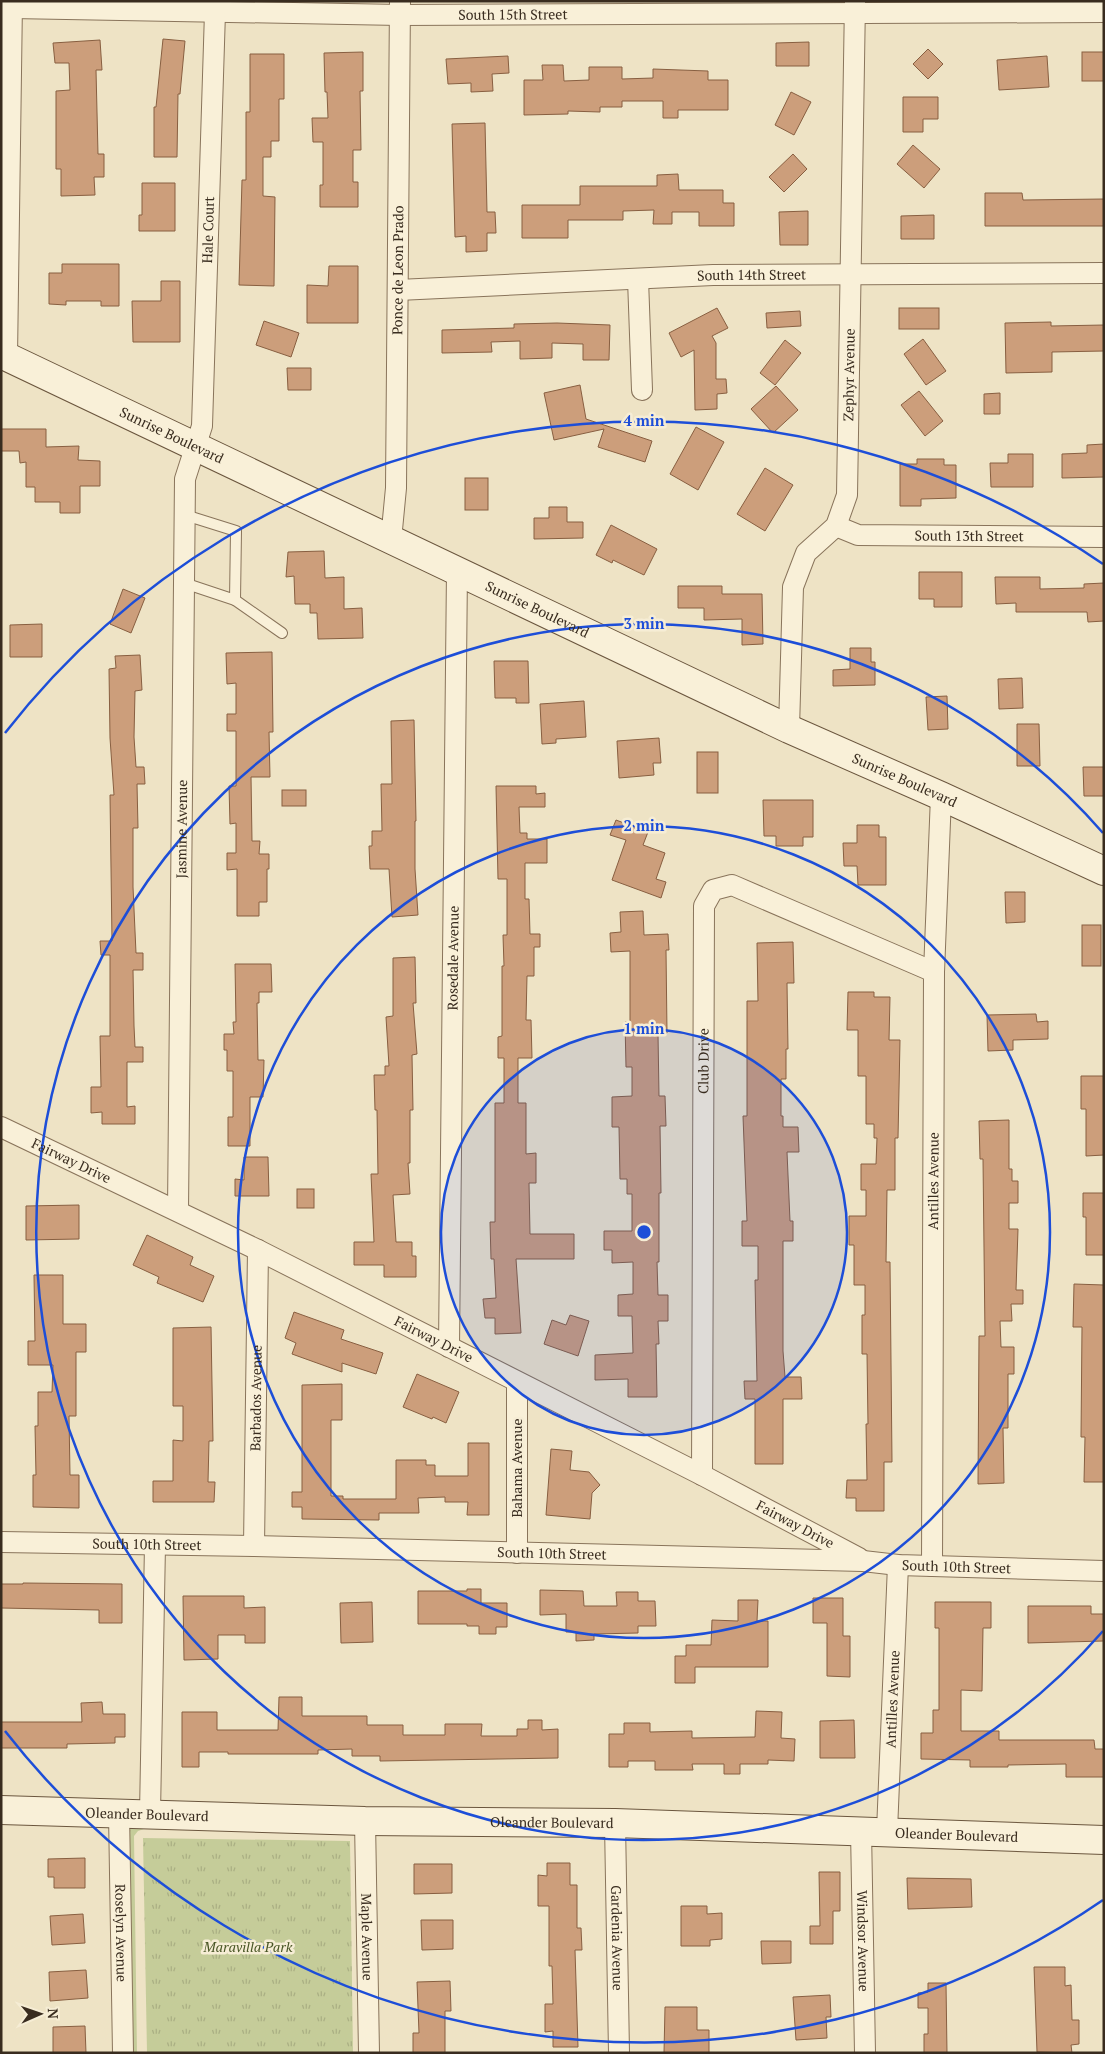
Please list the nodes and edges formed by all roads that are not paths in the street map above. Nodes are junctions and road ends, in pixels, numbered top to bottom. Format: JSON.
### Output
{"nodes":[{"id":1,"x":12,"y":5,"type":"edge"},
{"id":2,"x":855,"y":6,"type":"edge"},
{"id":3,"x":400,"y":8,"type":"edge"},
{"id":4,"x":1093,"y":8,"type":"edge"},
{"id":5,"x":215,"y":12,"type":"junction"},
{"id":6,"x":1104,"y":273,"type":"edge"},
{"id":7,"x":851,"y":274,"type":"junction"},
{"id":8,"x":638,"y":279,"type":"junction"},
{"id":9,"x":398,"y":290,"type":"junction"},
{"id":10,"x":4,"y":355,"type":"edge"},
{"id":11,"x":642,"y":390,"type":"dead end"},
{"id":12,"x":197,"y":447,"type":"junction"},
{"id":13,"x":185,"y":515,"type":"junction"},
{"id":14,"x":836,"y":526,"type":"junction"},
{"id":15,"x":1104,"y":537,"type":"edge"},
{"id":16,"x":391,"y":540,"type":"junction"},
{"id":17,"x":457,"y":570,"type":"junction"},
{"id":18,"x":184,"y":583,"type":"junction"},
{"id":19,"x":235,"y":600,"type":"junction"},
{"id":20,"x":282,"y":633,"type":"dead end"},
{"id":21,"x":788,"y":728,"type":"junction"},
{"id":22,"x":941,"y":796,"type":"junction"},
{"id":23,"x":1104,"y":872,"type":"edge"},
{"id":24,"x":934,"y":972,"type":"junction"},
{"id":25,"x":1,"y":1128,"type":"edge"},
{"id":26,"x":178,"y":1211,"type":"junction"},
{"id":27,"x":258,"y":1250,"type":"junction"},
{"id":28,"x":449,"y":1347,"type":"junction"},
{"id":29,"x":517,"y":1383,"type":"junction"},
{"id":30,"x":702,"y":1475,"type":"junction"},
{"id":31,"x":1,"y":1542,"type":"edge"},
{"id":32,"x":155,"y":1545,"type":"junction"},
{"id":33,"x":254,"y":1546,"type":"junction"},
{"id":34,"x":517,"y":1553,"type":"junction"},
{"id":35,"x":862,"y":1561,"type":"junction"},
{"id":36,"x":898,"y":1565,"type":"junction"},
{"id":37,"x":932,"y":1566,"type":"junction"},
{"id":38,"x":1104,"y":1571,"type":"edge"},
{"id":39,"x":1,"y":1810,"type":"edge"},
{"id":40,"x":119,"y":1812,"type":"junction"},
{"id":41,"x":150,"y":1814,"type":"junction"},
{"id":42,"x":365,"y":1821,"type":"junction"},
{"id":43,"x":615,"y":1823,"type":"junction"},
{"id":44,"x":874,"y":1831,"type":"junction"},
{"id":45,"x":1104,"y":1840,"type":"edge"},
{"id":46,"x":123,"y":2053,"type":"edge"},
{"id":47,"x":369,"y":2053,"type":"edge"},
{"id":48,"x":619,"y":2053,"type":"edge"},
{"id":49,"x":865,"y":2053,"type":"edge"}],
"edges":[{"from":1,"to":5,"type":"street","name":"South 15th Street"},
{"from":1,"to":10,"type":"street"},
{"from":2,"to":3,"type":"street","name":"South 15th Street"},
{"from":2,"to":4,"type":"street","name":"South 15th Street"},
{"from":2,"to":7,"type":"street","name":"Zephyr Avenue"},
{"from":3,"to":5,"type":"street","name":"South 15th Street"},
{"from":3,"to":9,"type":"street","name":"Ponce de Leon Prado"},
{"from":5,"to":12,"type":"street","name":"Hale Court"},
{"from":6,"to":7,"type":"street","name":"South 14th Street"},
{"from":7,"to":8,"type":"street","name":"South 14th Street"},
{"from":7,"to":14,"type":"street","name":"Zephyr Avenue"},
{"from":8,"to":9,"type":"street","name":"South 14th Street"},
{"from":8,"to":11,"type":"street"},
{"from":9,"to":16,"type":"street","name":"Ponce de Leon Prado"},
{"from":10,"to":12,"type":"street","name":"Sunrise Boulevard"},
{"from":12,"to":13,"type":"street","name":"Jasmine Avenue"},
{"from":12,"to":16,"type":"street","name":"Sunrise Boulevard"},
{"from":13,"to":18,"type":"street","name":"Jasmine Avenue"},
{"from":13,"to":19,"type":"lane"},
{"from":14,"to":15,"type":"street","name":"South 13th Street"},
{"from":14,"to":21,"type":"street","name":"Zephyr Avenue"},
{"from":16,"to":17,"type":"street","name":"Sunrise Boulevard"},
{"from":17,"to":21,"type":"street","name":"Sunrise Boulevard"},
{"from":17,"to":28,"type":"street","name":"Rosedale Avenue"},
{"from":18,"to":19,"type":"lane"},
{"from":18,"to":26,"type":"street","name":"Jasmine Avenue"},
{"from":19,"to":20,"type":"lane"},
{"from":21,"to":22,"type":"street","name":"Sunrise Boulevard"},
{"from":22,"to":23,"type":"street","name":"Sunrise Boulevard"},
{"from":22,"to":24,"type":"street","name":"Antilles Avenue"},
{"from":24,"to":30,"type":"street","name":"Club Drive"},
{"from":24,"to":37,"type":"street","name":"Antilles Avenue"},
{"from":25,"to":26,"type":"street","name":"Fairway Drive"},
{"from":26,"to":27,"type":"street","name":"Fairway Drive"},
{"from":27,"to":28,"type":"street","name":"Fairway Drive"},
{"from":27,"to":33,"type":"street","name":"Barbados Avenue"},
{"from":28,"to":29,"type":"street","name":"Fairway Drive"},
{"from":29,"to":30,"type":"street","name":"Fairway Drive"},
{"from":29,"to":34,"type":"street","name":"Bahama Avenue"},
{"from":30,"to":35,"type":"street","name":"Fairway Drive"},
{"from":31,"to":32,"type":"street","name":"South 10th Street"},
{"from":32,"to":33,"type":"street","name":"South 10th Street"},
{"from":32,"to":41,"type":"street"},
{"from":33,"to":34,"type":"street","name":"South 10th Street"},
{"from":34,"to":35,"type":"street","name":"South 10th Street"},
{"from":35,"to":36,"type":"street","name":"South 10th Street"},
{"from":36,"to":37,"type":"street","name":"South 10th Street"},
{"from":36,"to":44,"type":"street","name":"Antilles Avenue"},
{"from":37,"to":38,"type":"street","name":"South 10th Street"},
{"from":39,"to":40,"type":"street","name":"Oleander Boulevard"},
{"from":40,"to":41,"type":"street","name":"Oleander Boulevard"},
{"from":40,"to":46,"type":"street","name":"Roselyn Avenue"},
{"from":41,"to":42,"type":"street","name":"Oleander Boulevard"},
{"from":42,"to":43,"type":"street","name":"Oleander Boulevard"},
{"from":42,"to":47,"type":"street","name":"Maple Avenue"},
{"from":43,"to":44,"type":"street","name":"Oleander Boulevard"},
{"from":43,"to":48,"type":"street","name":"Gardenia Avenue"},
{"from":44,"to":45,"type":"street","name":"Oleander Boulevard"},
{"from":44,"to":49,"type":"street","name":"Windsor Avenue"}]}
